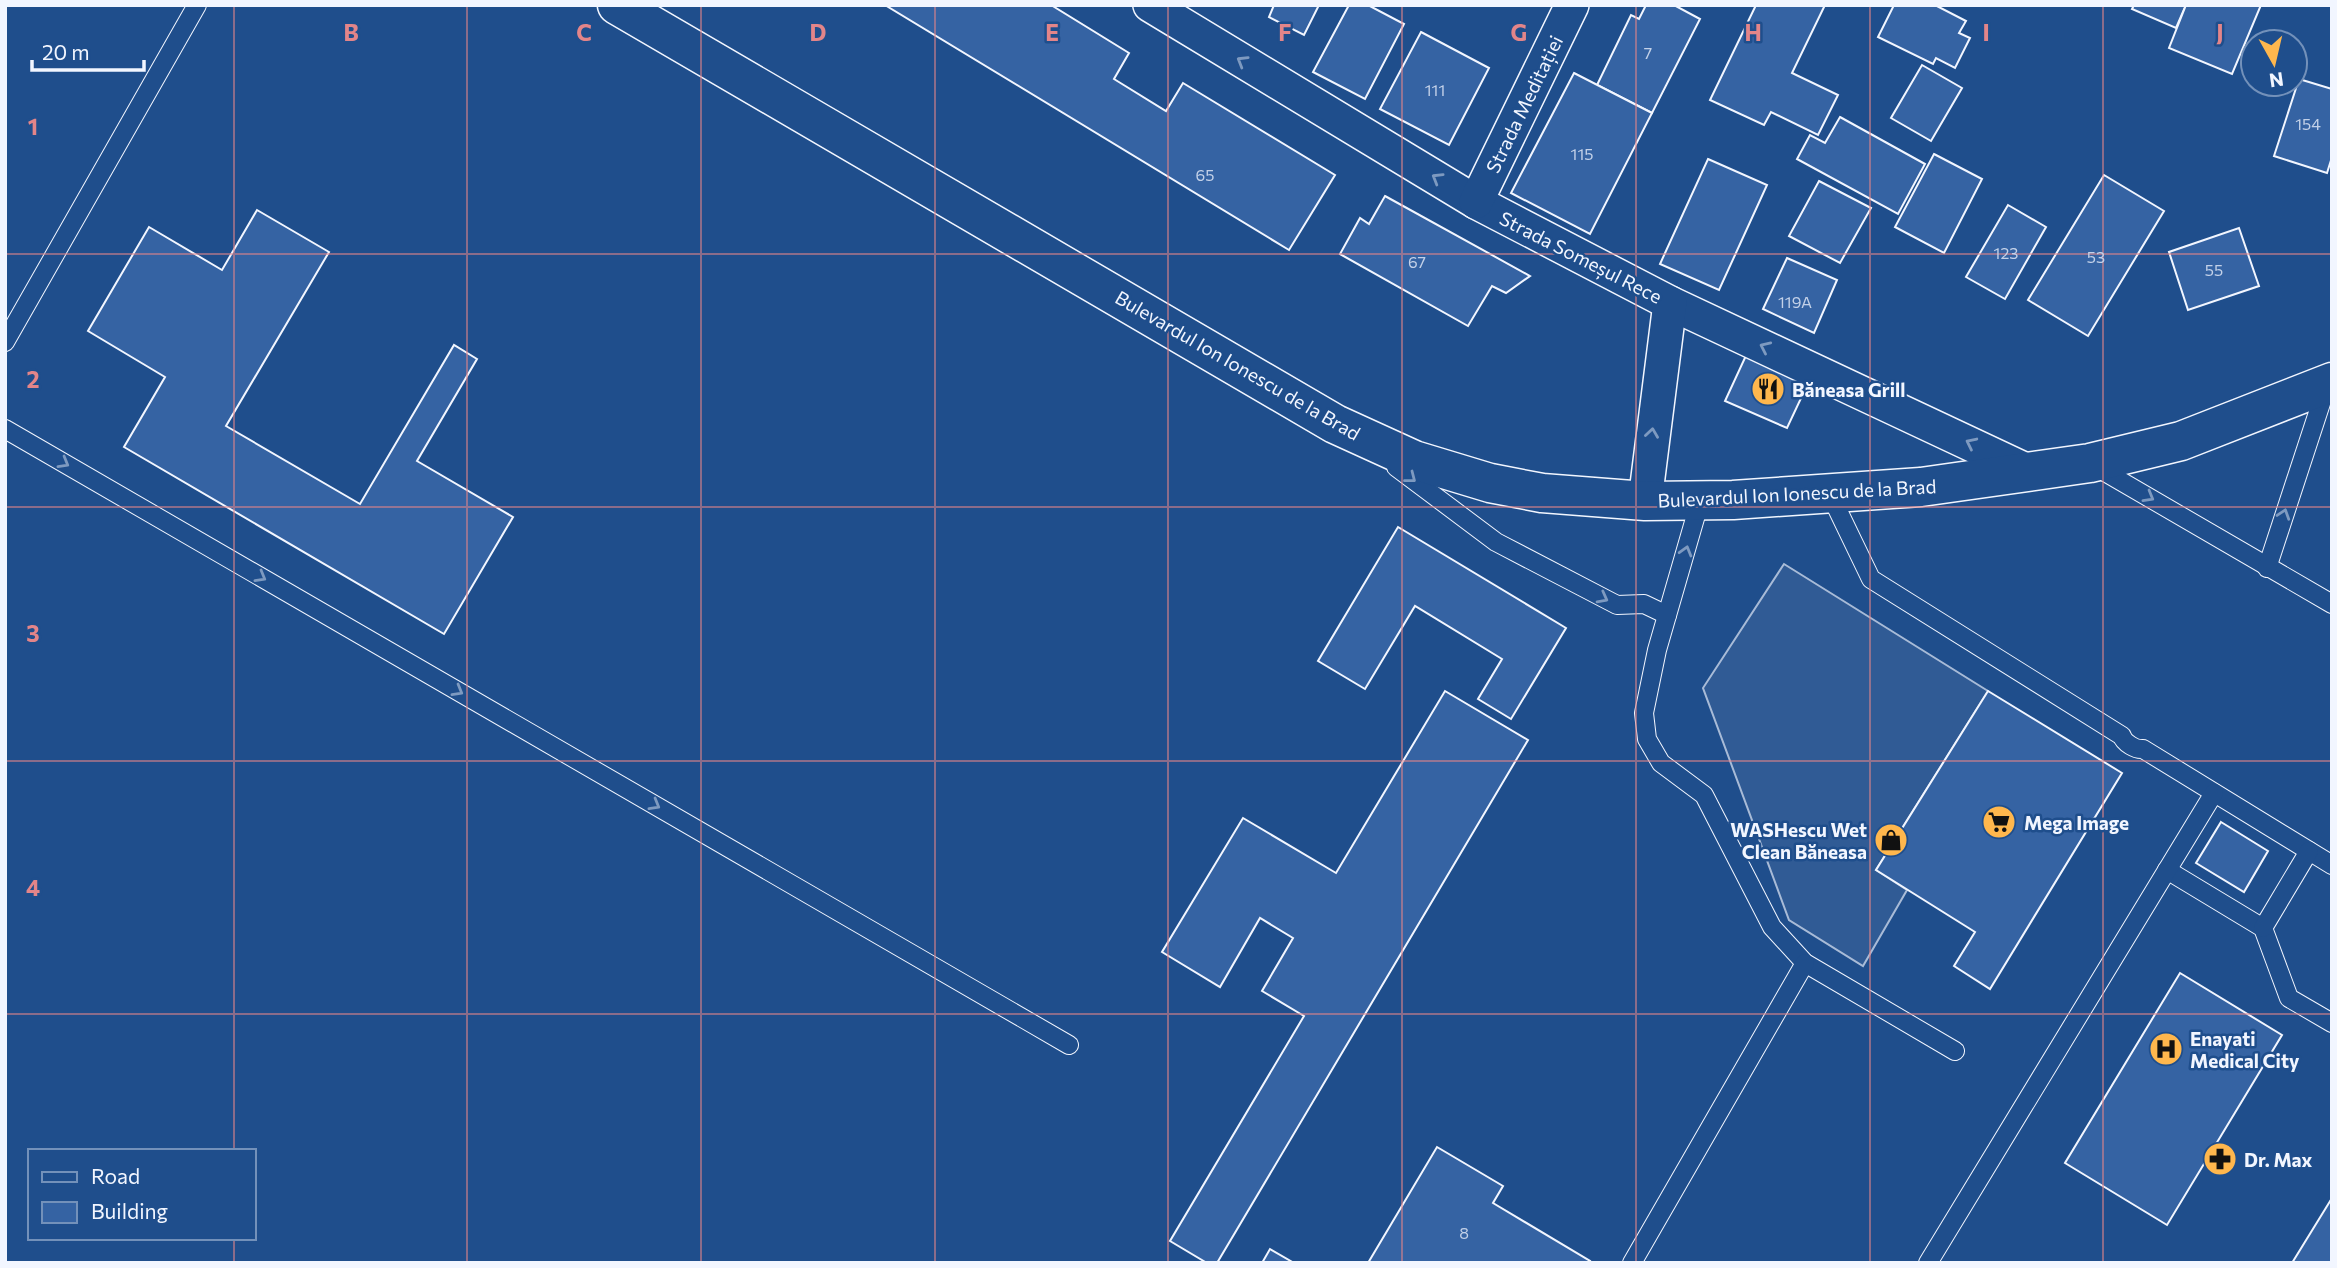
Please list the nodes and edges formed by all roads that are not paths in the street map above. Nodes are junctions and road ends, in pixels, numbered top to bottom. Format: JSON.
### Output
{"nodes":[{"id":1,"x":197,"y":5,"type":"edge"},
{"id":2,"x":617,"y":5,"type":"edge"},
{"id":3,"x":1150,"y":5,"type":"edge"},
{"id":4,"x":1572,"y":5,"type":"edge"},
{"id":5,"x":1476,"y":202,"type":"junction"},
{"id":6,"x":1670,"y":303,"type":"junction"},
{"id":7,"x":5,"y":342,"type":"edge"},
{"id":8,"x":2329,"y":383,"type":"edge"},
{"id":9,"x":1335,"y":424,"type":"junction"},
{"id":10,"x":5,"y":429,"type":"edge"},
{"id":11,"x":2090,"y":463,"type":"junction"},
{"id":12,"x":2032,"y":473,"type":"junction"},
{"id":13,"x":1830,"y":494,"type":"junction"},
{"id":14,"x":1645,"y":501,"type":"junction"},
{"id":15,"x":1700,"y":501,"type":"junction"},
{"id":16,"x":2267,"y":568,"type":"junction"},
{"id":17,"x":2332,"y":604,"type":"edge"},
{"id":18,"x":1667,"y":615,"type":"junction"},
{"id":19,"x":2214,"y":793,"type":"junction"},
{"id":20,"x":2309,"y":851,"type":"junction"},
{"id":21,"x":2332,"y":866,"type":"edge"},
{"id":22,"x":2167,"y":870,"type":"junction"},
{"id":23,"x":2263,"y":928,"type":"junction"},
{"id":24,"x":1805,"y":963,"type":"junction"},
{"id":25,"x":2332,"y":1023,"type":"edge"},
{"id":26,"x":1069,"y":1045,"type":"dead end"},
{"id":27,"x":1955,"y":1051,"type":"dead end"},
{"id":28,"x":1632,"y":1263,"type":"edge"},
{"id":29,"x":1928,"y":1263,"type":"edge"}],
"edges":[{"from":1,"to":7,"type":"lane"},
{"from":2,"to":9,"type":"main road","name":"Bulevardul Ion Ionescu de la Brad"},
{"from":5,"to":3,"type":"street","name":"Strada Someșul Rece","one_way":true},
{"from":4,"to":5,"type":"street","name":"Strada Meditației"},
{"from":5,"to":6,"type":"street","name":"Strada Someșul Rece"},
{"from":12,"to":6,"type":"street","name":"Strada Someșul Rece","one_way":true},
{"from":14,"to":6,"type":"street","one_way":true},
{"from":8,"to":11,"type":"main road","name":"Bulevardul Ion Ionescu de la Brad"},
{"from":16,"to":8,"type":"lane","one_way":true},
{"from":9,"to":14,"type":"main road","name":"Bulevardul Ion Ionescu de la Brad"},
{"from":9,"to":18,"type":"lane","one_way":true},
{"from":10,"to":26,"type":"lane","one_way":true},
{"from":11,"to":12,"type":"main road","name":"Bulevardul Ion Ionescu de la Brad"},
{"from":11,"to":16,"type":"lane","one_way":true},
{"from":12,"to":13,"type":"main road","name":"Bulevardul Ion Ionescu de la Brad"},
{"from":13,"to":15,"type":"main road","name":"Bulevardul Ion Ionescu de la Brad"},
{"from":13,"to":19,"type":"lane"},
{"from":14,"to":15,"type":"main road","name":"Bulevardul Ion Ionescu de la Brad"},
{"from":18,"to":15,"type":"lane","one_way":true},
{"from":16,"to":17,"type":"lane"},
{"from":18,"to":24,"type":"lane"},
{"from":19,"to":20,"type":"lane"},
{"from":19,"to":22,"type":"lane"},
{"from":20,"to":21,"type":"lane"},
{"from":20,"to":23,"type":"lane"},
{"from":22,"to":23,"type":"lane"},
{"from":22,"to":29,"type":"lane"},
{"from":23,"to":25,"type":"lane"},
{"from":24,"to":27,"type":"lane"},
{"from":24,"to":28,"type":"lane"}]}
